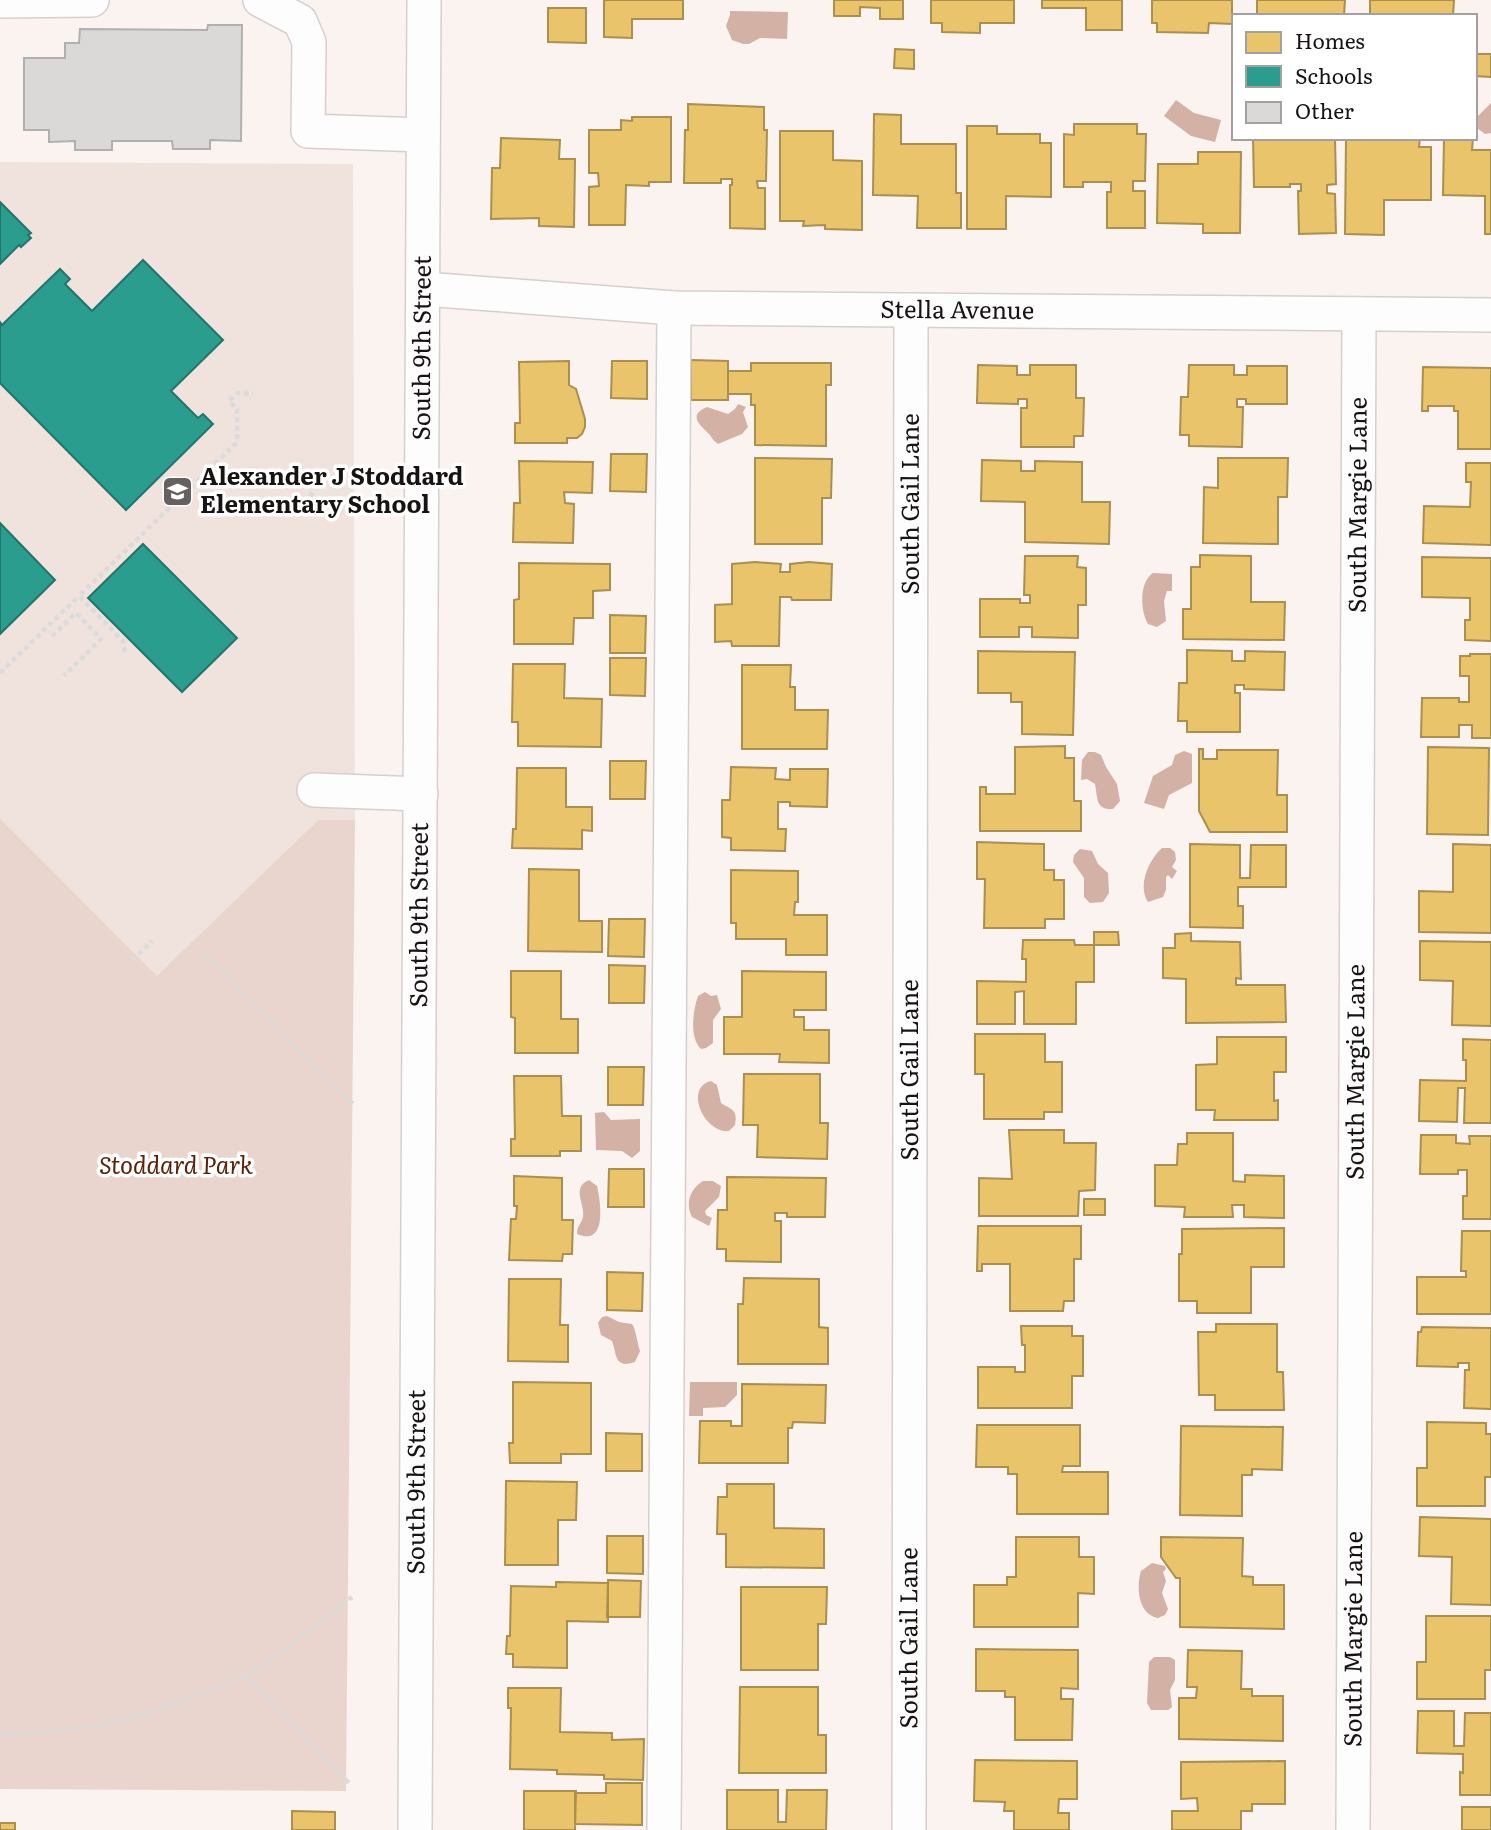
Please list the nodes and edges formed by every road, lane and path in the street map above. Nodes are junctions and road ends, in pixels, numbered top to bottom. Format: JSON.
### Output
{"nodes":[{"id":1,"x":92,"y":0,"type":"edge"},
{"id":2,"x":260,"y":0,"type":"edge"},
{"id":3,"x":424,"y":0,"type":"edge"},
{"id":4,"x":0,"y":1,"type":"edge"},
{"id":5,"x":424,"y":135,"type":"junction"},
{"id":6,"x":424,"y":289,"type":"junction"},
{"id":7,"x":674,"y":309,"type":"junction"},
{"id":8,"x":911,"y":311,"type":"junction"},
{"id":9,"x":1359,"y":314,"type":"junction"},
{"id":10,"x":1491,"y":315,"type":"edge"},
{"id":11,"x":253,"y":394,"type":"dead end"},
{"id":12,"x":309,"y":493,"type":"dead end"},
{"id":13,"x":342,"y":513,"type":"dead end"},
{"id":14,"x":79,"y":596,"type":"junction"},
{"id":15,"x":52,"y":636,"type":"dead end"},
{"id":16,"x":125,"y":652,"type":"dead end"},
{"id":17,"x":0,"y":673,"type":"edge"},
{"id":18,"x":64,"y":676,"type":"dead end"},
{"id":19,"x":314,"y":790,"type":"dead end"},
{"id":20,"x":421,"y":794,"type":"junction"},
{"id":21,"x":152,"y":941,"type":"dead end"},
{"id":22,"x":205,"y":955,"type":"dead end"},
{"id":23,"x":132,"y":960,"type":"dead end"},
{"id":24,"x":354,"y":1105,"type":"dead end"},
{"id":25,"x":352,"y":1597,"type":"dead end"},
{"id":26,"x":246,"y":1675,"type":"junction"},
{"id":27,"x":0,"y":1734,"type":"edge"},
{"id":28,"x":349,"y":1783,"type":"dead end"},
{"id":29,"x":415,"y":1830,"type":"edge"},
{"id":30,"x":664,"y":1830,"type":"edge"},
{"id":31,"x":909,"y":1830,"type":"edge"},
{"id":32,"x":1353,"y":1830,"type":"edge"}],
"edges":[{"from":1,"to":4,"type":"street"},
{"from":2,"to":5,"type":"street"},
{"from":3,"to":5,"type":"street","name":"South 9th Street"},
{"from":5,"to":6,"type":"street","name":"South 9th Street"},
{"from":6,"to":7,"type":"street","name":"Stella Avenue"},
{"from":6,"to":20,"type":"street","name":"South 9th Street"},
{"from":7,"to":8,"type":"street","name":"Stella Avenue"},
{"from":7,"to":30,"type":"street"},
{"from":8,"to":9,"type":"street","name":"Stella Avenue"},
{"from":8,"to":31,"type":"street","name":"South Gail Lane"},
{"from":9,"to":10,"type":"street","name":"Stella Avenue"},
{"from":9,"to":32,"type":"street","name":"South Margie Lane"},
{"from":11,"to":14,"type":"path"},
{"from":12,"to":13,"type":"path"},
{"from":14,"to":16,"type":"path"},
{"from":14,"to":17,"type":"path"},
{"from":15,"to":18,"type":"path"},
{"from":19,"to":20,"type":"street"},
{"from":20,"to":29,"type":"street","name":"South 9th Street"},
{"from":21,"to":23,"type":"path"},
{"from":22,"to":24,"type":"path"},
{"from":25,"to":26,"type":"path"},
{"from":26,"to":27,"type":"path"},
{"from":26,"to":28,"type":"path"}]}
